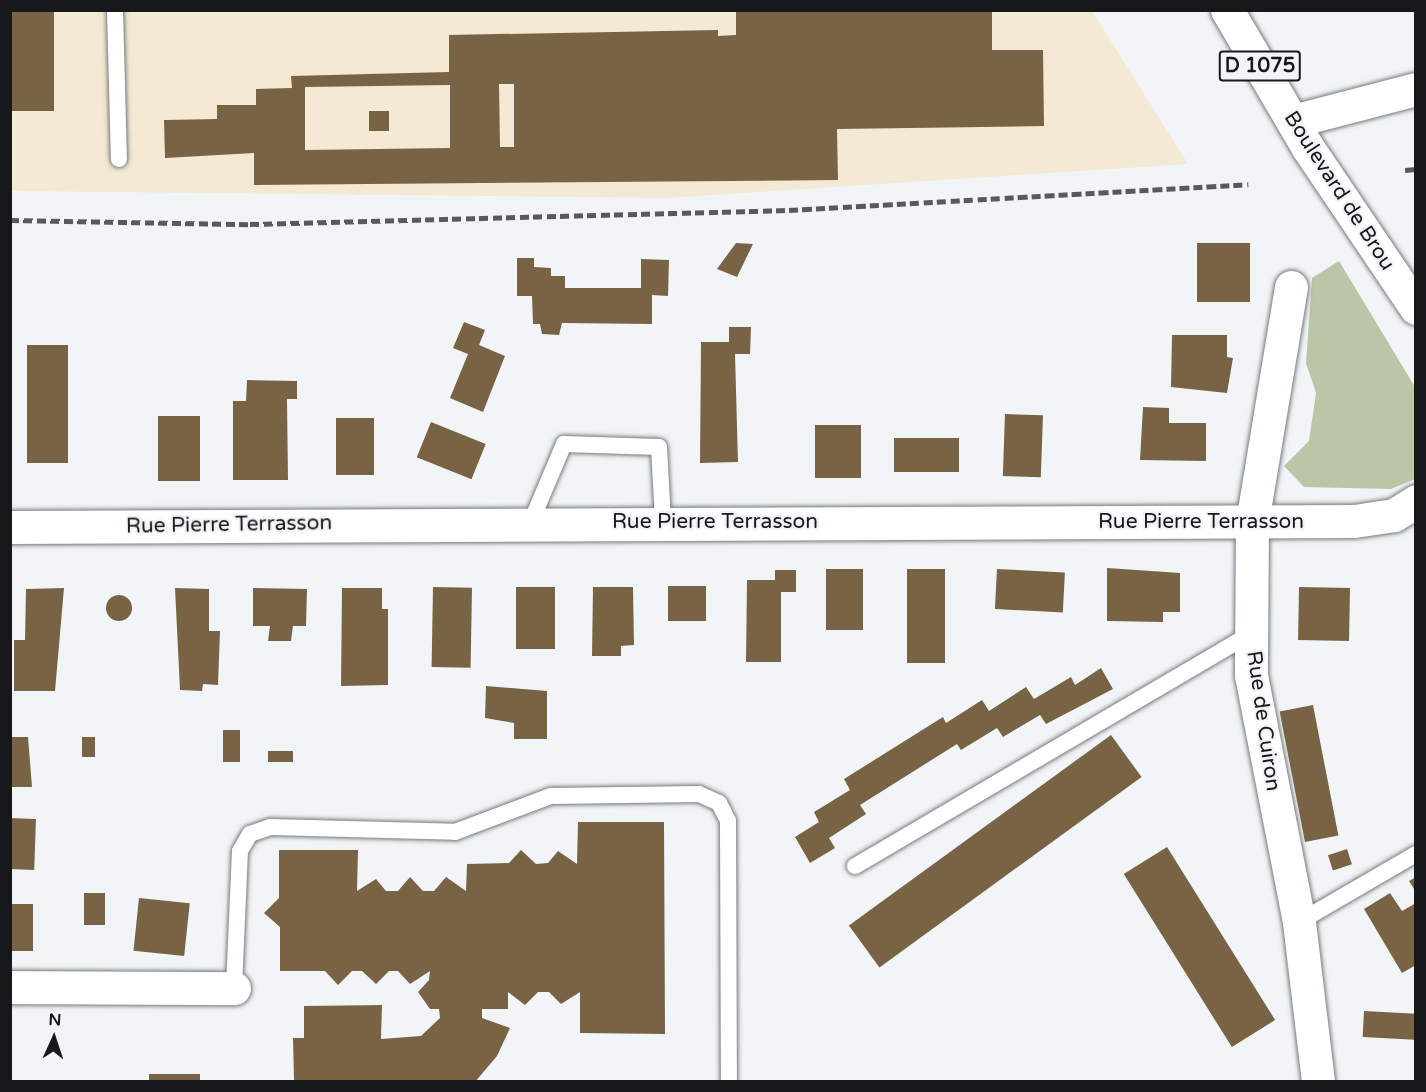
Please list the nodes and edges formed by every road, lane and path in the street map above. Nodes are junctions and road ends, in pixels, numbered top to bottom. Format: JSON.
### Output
{"nodes":[{"id":1,"x":115,"y":10,"type":"edge"},
{"id":2,"x":1227,"y":10,"type":"edge"},
{"id":3,"x":1416,"y":89,"type":"edge"},
{"id":4,"x":1293,"y":121,"type":"junction"},
{"id":5,"x":119,"y":159,"type":"dead end"},
{"id":6,"x":1292,"y":287,"type":"dead end"},
{"id":7,"x":1416,"y":308,"type":"edge"},
{"id":8,"x":1416,"y":501,"type":"edge"},
{"id":9,"x":531,"y":522,"type":"junction"},
{"id":10,"x":663,"y":522,"type":"junction"},
{"id":11,"x":1252,"y":522,"type":"junction"},
{"id":12,"x":10,"y":527,"type":"edge"},
{"id":13,"x":1251,"y":633,"type":"junction"},
{"id":14,"x":1416,"y":854,"type":"edge"},
{"id":15,"x":855,"y":866,"type":"dead end"},
{"id":16,"x":1299,"y":922,"type":"junction"},
{"id":17,"x":10,"y":987,"type":"edge"},
{"id":18,"x":234,"y":988,"type":"joint"},
{"id":19,"x":729,"y":1082,"type":"edge"},
{"id":20,"x":1318,"y":1082,"type":"edge"}],
"edges":[{"from":1,"to":5,"type":"lane"},
{"from":2,"to":4,"type":"street","name":"Boulevard de Brou","number":"D 1075"},
{"from":3,"to":4,"type":"street"},
{"from":4,"to":7,"type":"street","name":"Boulevard de Brou","number":"D 1075"},
{"from":6,"to":11,"type":"street","name":"Rue de Cuiron"},
{"from":8,"to":11,"type":"street","name":"Rue Pierre Terrasson"},
{"from":9,"to":10,"type":"street","name":"Rue Pierre Terrasson"},
{"from":9,"to":10,"type":"lane"},
{"from":9,"to":12,"type":"street","name":"Rue Pierre Terrasson"},
{"from":10,"to":11,"type":"street","name":"Rue Pierre Terrasson"},
{"from":11,"to":13,"type":"street","name":"Rue de Cuiron"},
{"from":13,"to":15,"type":"lane"},
{"from":13,"to":16,"type":"street","name":"Rue de Cuiron"},
{"from":14,"to":16,"type":"lane"},
{"from":16,"to":20,"type":"street","name":"Rue de Cuiron"},
{"from":17,"to":18,"type":"street"},
{"from":18,"to":19,"type":"lane"}]}
